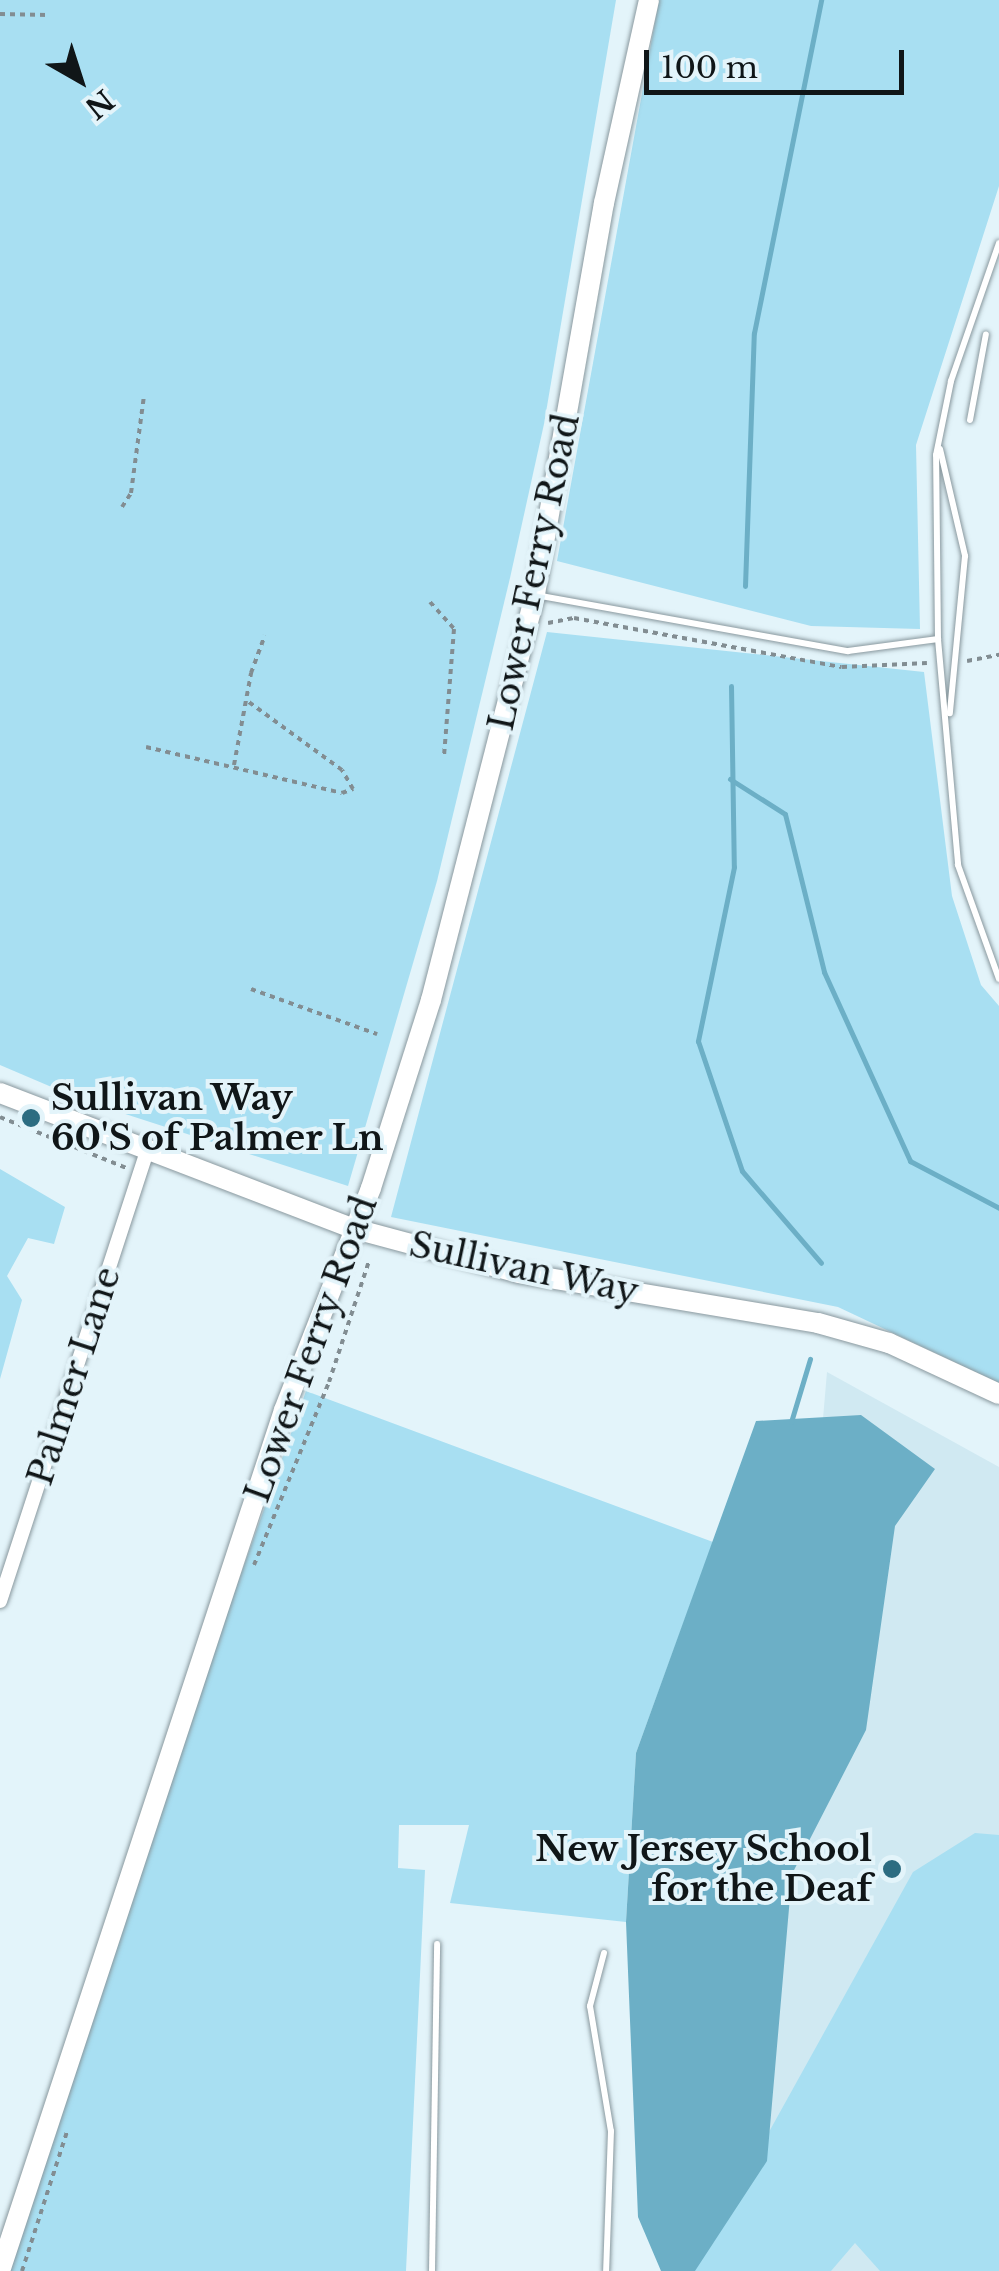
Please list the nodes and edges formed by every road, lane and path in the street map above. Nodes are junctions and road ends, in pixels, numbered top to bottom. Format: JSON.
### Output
{"nodes":[{"id":1,"x":649,"y":0,"type":"edge"},
{"id":2,"x":0,"y":14,"type":"edge"},
{"id":3,"x":48,"y":15,"type":"dead end"},
{"id":4,"x":999,"y":243,"type":"edge"},
{"id":5,"x":986,"y":334,"type":"dead end"},
{"id":6,"x":144,"y":396,"type":"dead end"},
{"id":7,"x":970,"y":420,"type":"dead end"},
{"id":8,"x":938,"y":443,"type":"junction"},
{"id":9,"x":122,"y":507,"type":"dead end"},
{"id":10,"x":535,"y":594,"type":"junction"},
{"id":11,"x":430,"y":602,"type":"dead end"},
{"id":12,"x":265,"y":635,"type":"dead end"},
{"id":13,"x":938,"y":639,"type":"junction"},
{"id":14,"x":246,"y":700,"type":"junction"},
{"id":15,"x":948,"y":728,"type":"junction"},
{"id":16,"x":146,"y":747,"type":"dead end"},
{"id":17,"x":444,"y":758,"type":"dead end"},
{"id":18,"x":234,"y":765,"type":"junction"},
{"id":19,"x":999,"y":980,"type":"edge"},
{"id":20,"x":251,"y":988,"type":"dead end"},
{"id":21,"x":377,"y":1034,"type":"dead end"},
{"id":22,"x":0,"y":1093,"type":"edge"},
{"id":23,"x":0,"y":1117,"type":"edge"},
{"id":24,"x":147,"y":1151,"type":"junction"},
{"id":25,"x":140,"y":1173,"type":"junction"},
{"id":26,"x":356,"y":1229,"type":"junction"},
{"id":27,"x":369,"y":1261,"type":"dead end"},
{"id":28,"x":999,"y":1394,"type":"edge"},
{"id":29,"x":250,"y":1575,"type":"dead end"},
{"id":30,"x":0,"y":1601,"type":"edge"},
{"id":31,"x":437,"y":1944,"type":"dead end"},
{"id":32,"x":604,"y":1953,"type":"dead end"},
{"id":33,"x":70,"y":2124,"type":"dead end"},
{"id":34,"x":0,"y":2271,"type":"edge"},
{"id":35,"x":22,"y":2271,"type":"edge"},
{"id":36,"x":432,"y":2271,"type":"edge"},
{"id":37,"x":606,"y":2271,"type":"edge"}],
"edges":[{"from":1,"to":10,"type":"main road","name":"Lower Ferry Road"},
{"from":2,"to":3,"type":"path"},
{"from":4,"to":8,"type":"lane"},
{"from":5,"to":7,"type":"lane"},
{"from":6,"to":9,"type":"path"},
{"from":8,"to":13,"type":"lane"},
{"from":8,"to":15,"type":"lane"},
{"from":10,"to":13,"type":"lane"},
{"from":10,"to":26,"type":"main road","name":"Lower Ferry Road"},
{"from":11,"to":17,"type":"path"},
{"from":12,"to":14,"type":"path"},
{"from":13,"to":15,"type":"lane"},
{"from":14,"to":18,"type":"path"},
{"from":14,"to":18,"type":"path"},
{"from":15,"to":19,"type":"lane"},
{"from":16,"to":18,"type":"path"},
{"from":20,"to":21,"type":"path"},
{"from":22,"to":24,"type":"main road","name":"Sullivan Way"},
{"from":23,"to":25,"type":"path"},
{"from":24,"to":25,"type":"street","name":"Palmer Lane"},
{"from":24,"to":26,"type":"main road","name":"Sullivan Way"},
{"from":25,"to":30,"type":"street","name":"Palmer Lane"},
{"from":26,"to":28,"type":"main road","name":"Sullivan Way"},
{"from":26,"to":34,"type":"main road","name":"Lower Ferry Road"},
{"from":27,"to":29,"type":"path"},
{"from":31,"to":36,"type":"lane"},
{"from":32,"to":37,"type":"lane"},
{"from":33,"to":35,"type":"path"}]}
